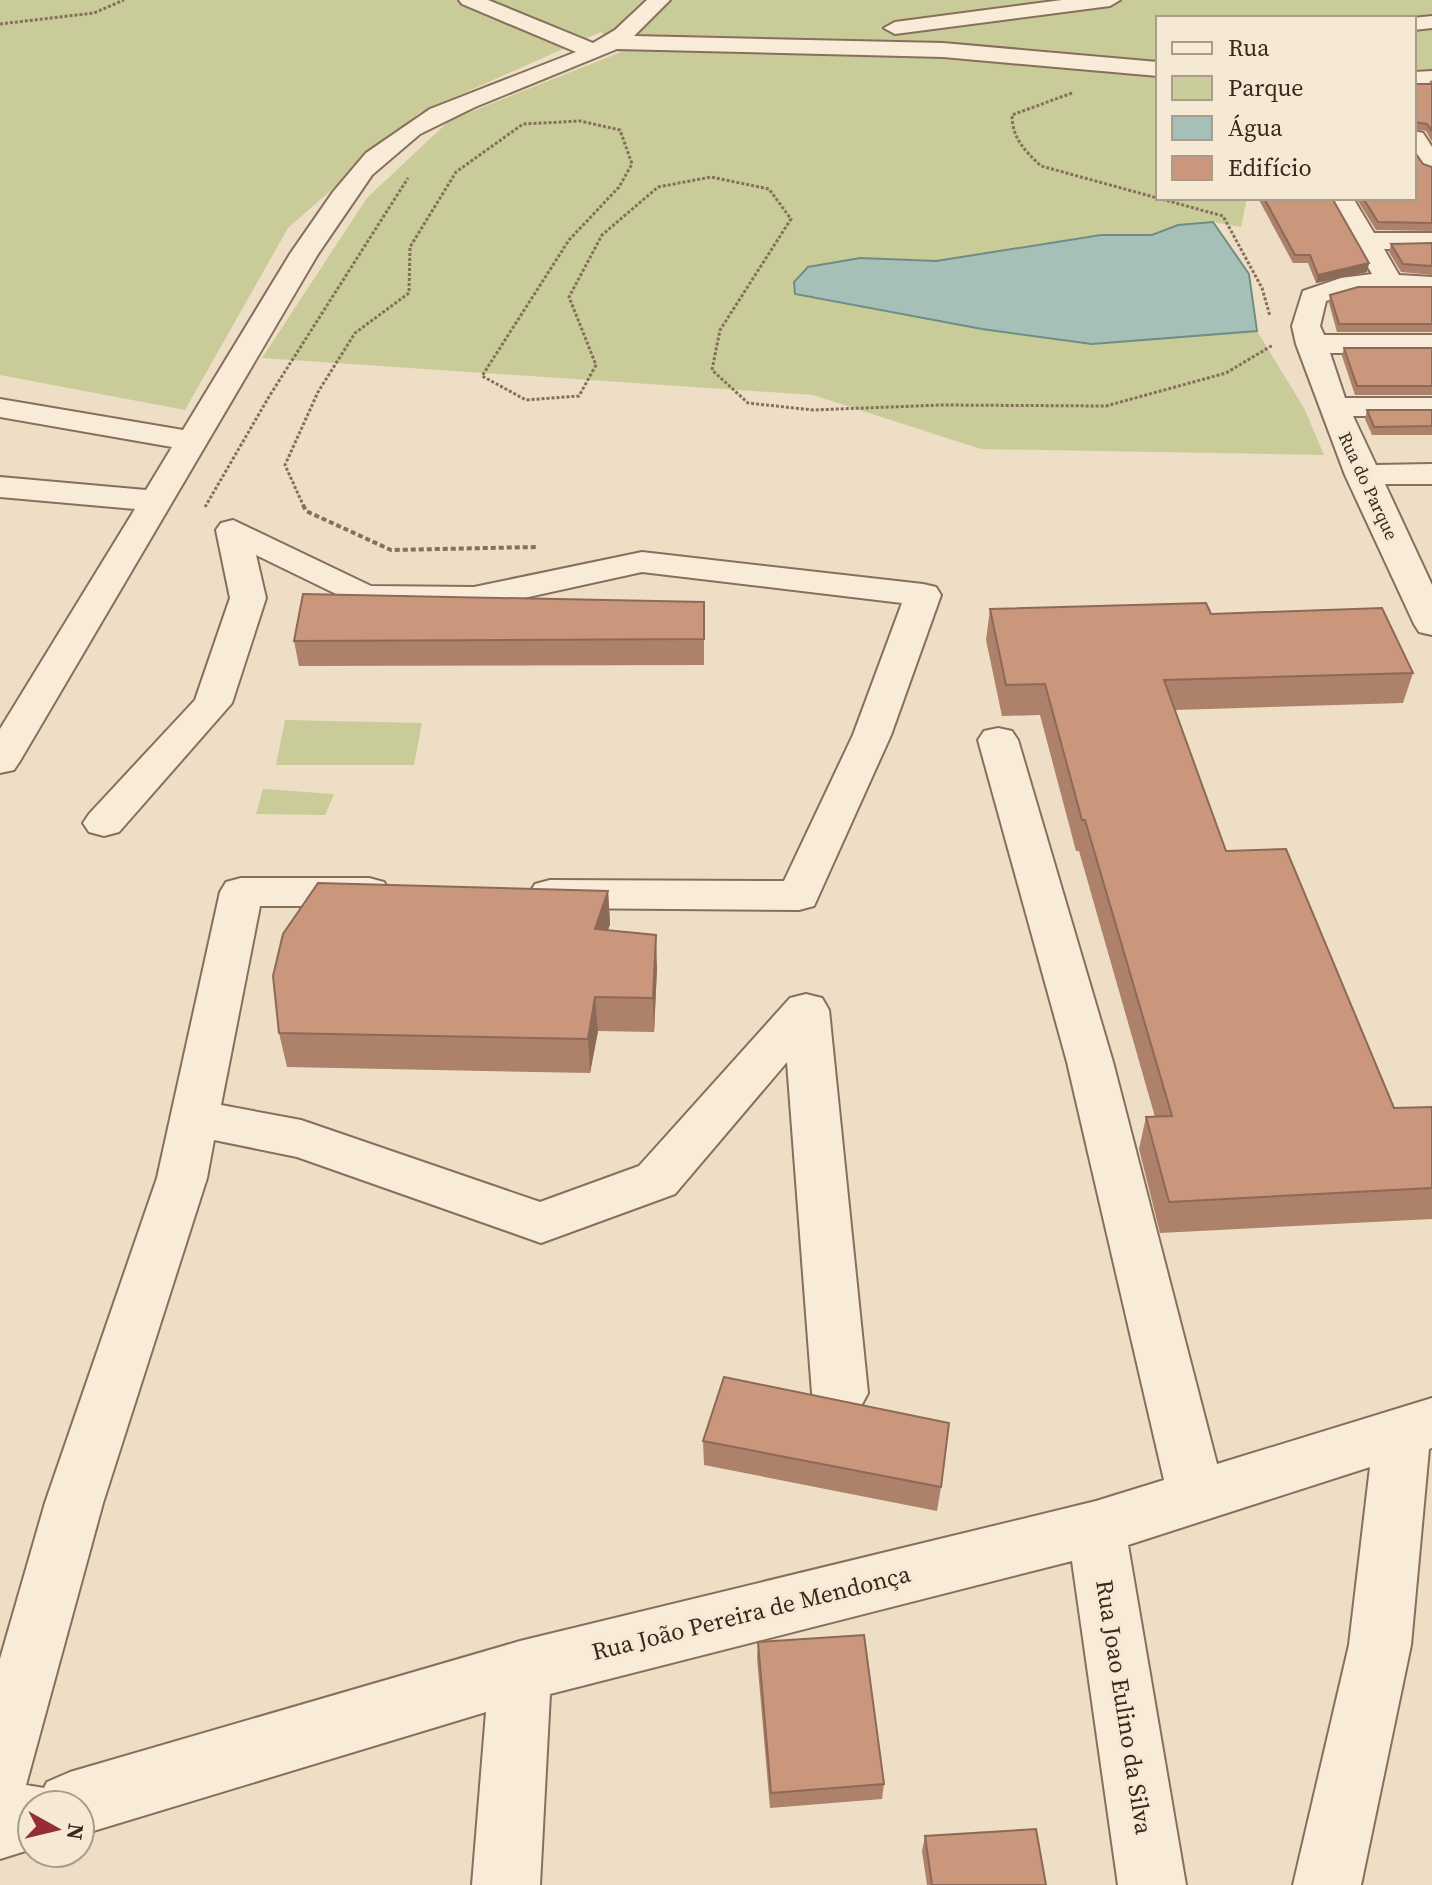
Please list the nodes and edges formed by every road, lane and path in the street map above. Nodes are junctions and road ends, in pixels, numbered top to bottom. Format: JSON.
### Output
{"nodes":[{"id":1,"x":124,"y":0,"type":"edge"},
{"id":2,"x":469,"y":0,"type":"edge"},
{"id":3,"x":660,"y":0,"type":"edge"},
{"id":4,"x":1110,"y":0,"type":"edge"},
{"id":5,"x":886,"y":9,"type":"dead end"},
{"id":6,"x":0,"y":24,"type":"edge"},
{"id":7,"x":909,"y":26,"type":"junction"},
{"id":8,"x":782,"y":46,"type":"junction"},
{"id":9,"x":602,"y":47,"type":"junction"},
{"id":10,"x":943,"y":50,"type":"junction"},
{"id":11,"x":1156,"y":59,"type":"edge"},
{"id":12,"x":1120,"y":67,"type":"junction"},
{"id":13,"x":1156,"y":69,"type":"edge"},
{"id":14,"x":1076,"y":91,"type":"dead end"},
{"id":15,"x":1416,"y":141,"type":"edge"},
{"id":16,"x":1432,"y":165,"type":"edge"},
{"id":17,"x":416,"y":168,"type":"dead end"},
{"id":18,"x":1156,"y":198,"type":"edge"},
{"id":19,"x":1165,"y":200,"type":"edge"},
{"id":20,"x":1341,"y":200,"type":"edge"},
{"id":21,"x":1365,"y":241,"type":"junction"},
{"id":22,"x":1432,"y":241,"type":"edge"},
{"id":23,"x":1391,"y":284,"type":"junction"},
{"id":24,"x":1432,"y":285,"type":"edge"},
{"id":25,"x":1277,"y":343,"type":"junction"},
{"id":26,"x":1311,"y":344,"type":"junction"},
{"id":27,"x":1432,"y":344,"type":"edge"},
{"id":28,"x":1333,"y":407,"type":"junction"},
{"id":29,"x":1432,"y":407,"type":"edge"},
{"id":30,"x":0,"y":408,"type":"edge"},
{"id":31,"x":192,"y":441,"type":"junction"},
{"id":32,"x":1432,"y":474,"type":"edge"},
{"id":33,"x":1361,"y":475,"type":"junction"},
{"id":34,"x":0,"y":487,"type":"edge"},
{"id":35,"x":158,"y":501,"type":"junction"},
{"id":36,"x":0,"y":518,"type":"edge"},
{"id":37,"x":140,"y":530,"type":"junction"},
{"id":38,"x":233,"y":530,"type":"junction"},
{"id":39,"x":548,"y":547,"type":"dead end"},
{"id":40,"x":1397,"y":549,"type":"junction"},
{"id":41,"x":1432,"y":549,"type":"edge"},
{"id":42,"x":1432,"y":624,"type":"edge"},
{"id":43,"x":998,"y":740,"type":"dead end"},
{"id":44,"x":0,"y":761,"type":"edge"},
{"id":45,"x":104,"y":823,"type":"dead end"},
{"id":46,"x":400,"y":893,"type":"edge"},
{"id":47,"x":512,"y":894,"type":"edge"},
{"id":48,"x":194,"y":1118,"type":"junction"},
{"id":49,"x":840,"y":1393,"type":"dead end"},
{"id":50,"x":1422,"y":1439,"type":"edge"},
{"id":51,"x":1197,"y":1498,"type":"junction"},
{"id":52,"x":1096,"y":1528,"type":"junction"},
{"id":53,"x":520,"y":1671,"type":"junction"},
{"id":54,"x":0,"y":1771,"type":"edge"},
{"id":55,"x":96,"y":1797,"type":"edge"},
{"id":56,"x":506,"y":1885,"type":"edge"},
{"id":57,"x":1152,"y":1885,"type":"edge"},
{"id":58,"x":1327,"y":1885,"type":"edge"}],
"edges":[{"from":1,"to":6,"type":"path"},
{"from":2,"to":9,"type":"street"},
{"from":3,"to":9,"type":"street"},
{"from":4,"to":7,"type":"street"},
{"from":5,"to":7,"type":"street"},
{"from":7,"to":8,"type":"street"},
{"from":7,"to":10,"type":"street"},
{"from":8,"to":9,"type":"street"},
{"from":8,"to":10,"type":"street"},
{"from":9,"to":31,"type":"street"},
{"from":10,"to":12,"type":"street"},
{"from":11,"to":12,"type":"street"},
{"from":12,"to":13,"type":"street"},
{"from":14,"to":18,"type":"path"},
{"from":15,"to":16,"type":"street"},
{"from":17,"to":38,"type":"path"},
{"from":19,"to":25,"type":"path"},
{"from":20,"to":21,"type":"street"},
{"from":21,"to":22,"type":"street"},
{"from":21,"to":23,"type":"street"},
{"from":23,"to":24,"type":"street"},
{"from":23,"to":26,"type":"street","name":"Rua do Parque"},
{"from":25,"to":26,"type":"path"},
{"from":25,"to":39,"type":"path"},
{"from":26,"to":27,"type":"street"},
{"from":26,"to":28,"type":"street","name":"Rua do Parque"},
{"from":28,"to":29,"type":"street"},
{"from":28,"to":33,"type":"street","name":"Rua do Parque"},
{"from":30,"to":31,"type":"street"},
{"from":31,"to":35,"type":"street"},
{"from":32,"to":33,"type":"street"},
{"from":33,"to":40,"type":"street","name":"Rua do Parque"},
{"from":34,"to":35,"type":"street"},
{"from":35,"to":37,"type":"street"},
{"from":36,"to":37,"type":"street"},
{"from":37,"to":44,"type":"street"},
{"from":38,"to":45,"type":"street"},
{"from":38,"to":47,"type":"street"},
{"from":40,"to":41,"type":"street"},
{"from":40,"to":42,"type":"street","name":"Rua do Parque"},
{"from":43,"to":51,"type":"street"},
{"from":46,"to":48,"type":"street"},
{"from":48,"to":49,"type":"street"},
{"from":48,"to":54,"type":"street"},
{"from":50,"to":51,"type":"street","name":"Rua João Pereira de Mendonça"},
{"from":50,"to":58,"type":"street"},
{"from":51,"to":52,"type":"street","name":"Rua João Pereira de Mendonça"},
{"from":52,"to":53,"type":"street","name":"Rua João Pereira de Mendonça"},
{"from":52,"to":57,"type":"street","name":"Rua Joao Eulino da Silva"},
{"from":53,"to":55,"type":"street","name":"Rua João Pereira de Mendonça"},
{"from":53,"to":56,"type":"street"}]}
